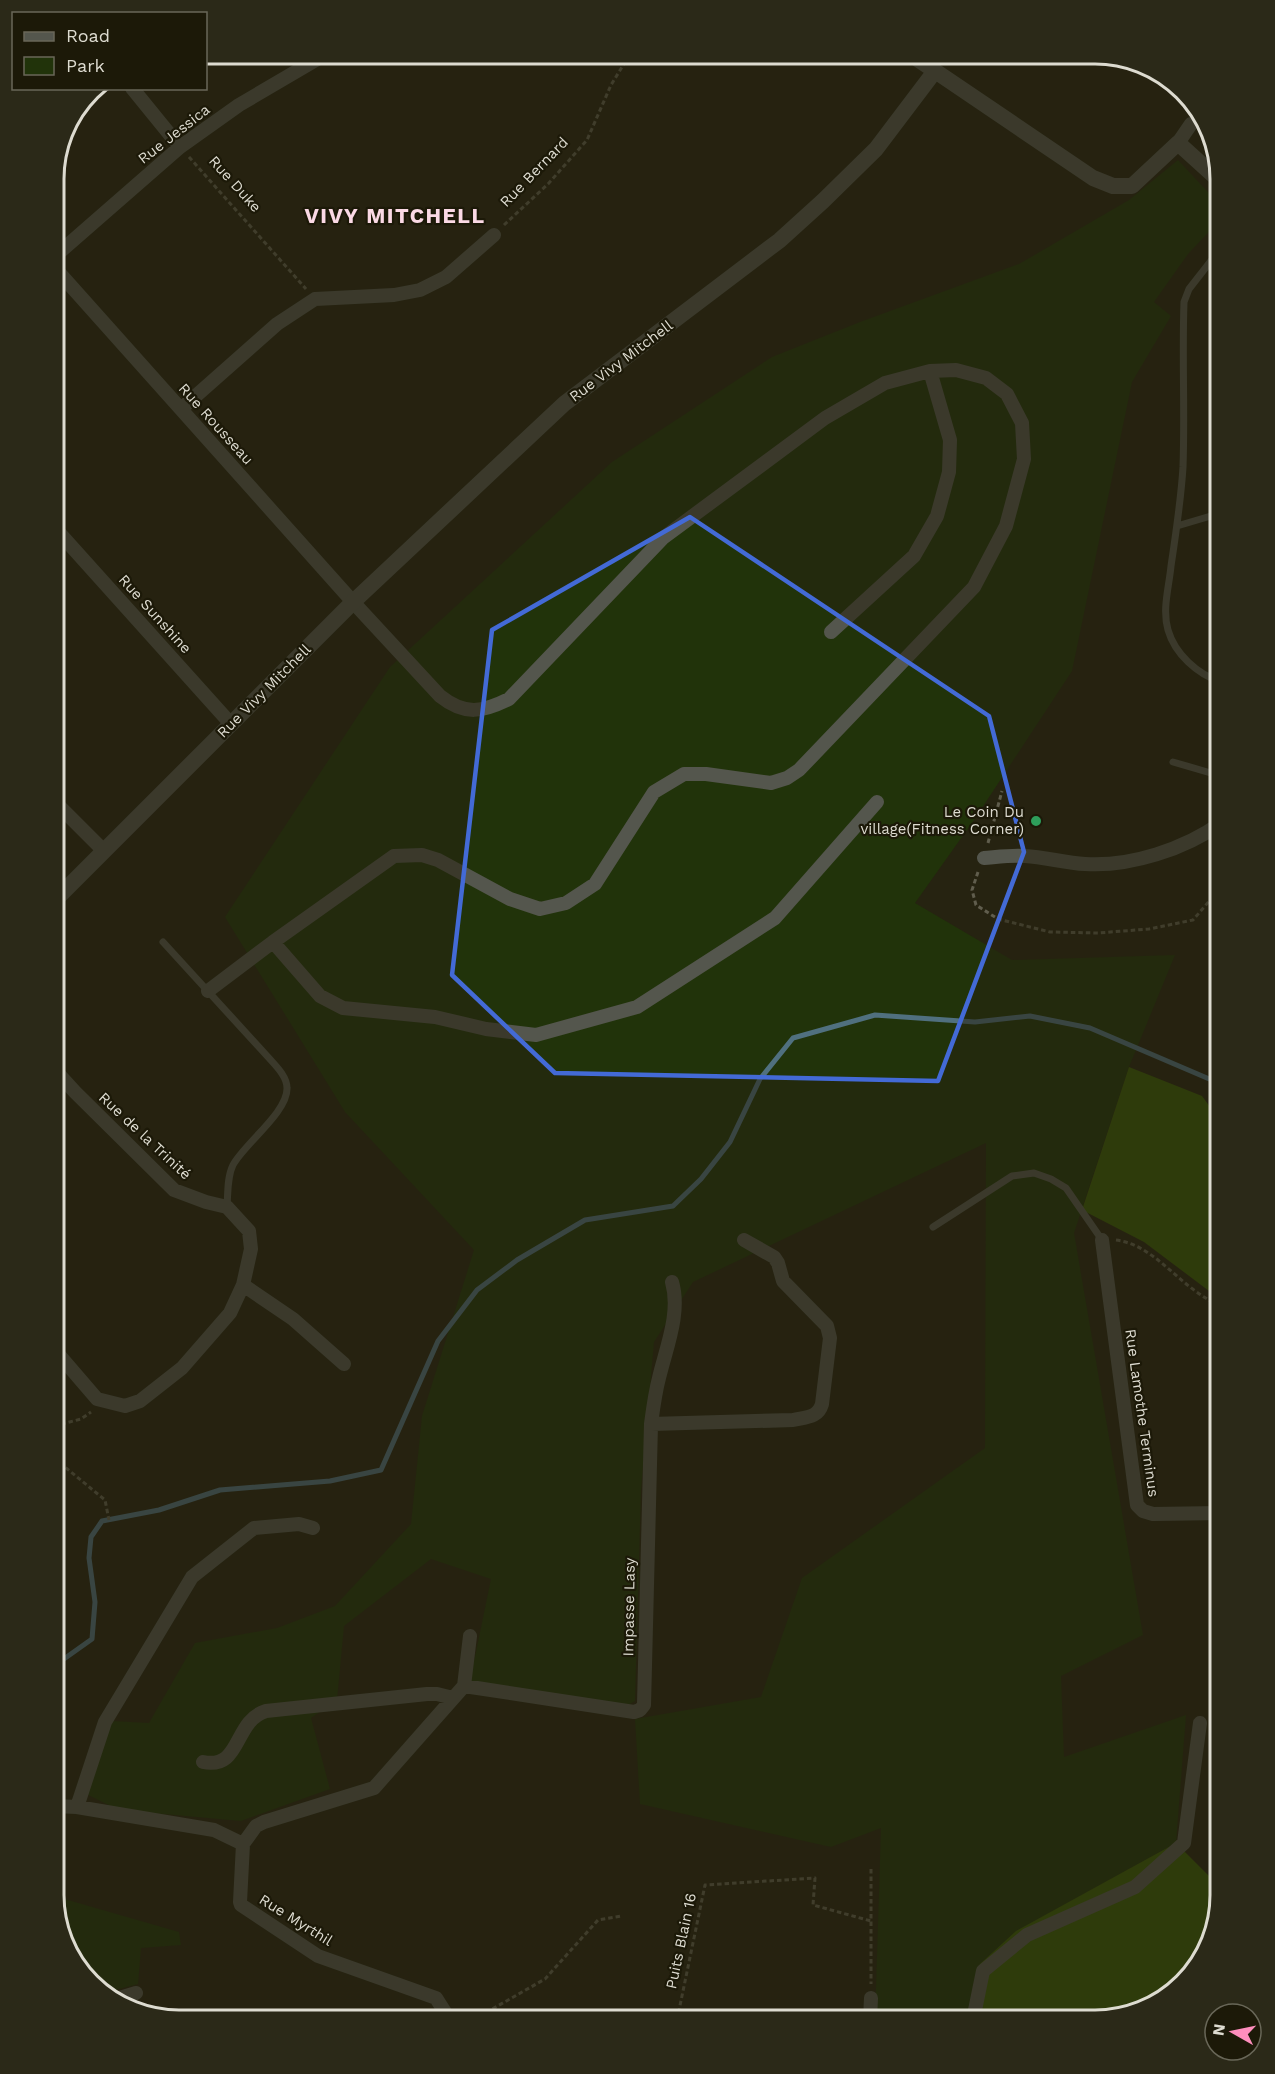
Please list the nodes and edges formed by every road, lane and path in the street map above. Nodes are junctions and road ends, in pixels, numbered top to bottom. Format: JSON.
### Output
{"nodes":[{"id":1,"x":307,"y":65,"type":"edge"},
{"id":2,"x":623,"y":65,"type":"edge"},
{"id":3,"x":926,"y":65,"type":"edge"},
{"id":4,"x":935,"y":71,"type":"junction"},
{"id":5,"x":134,"y":90,"type":"edge"},
{"id":6,"x":1194,"y":120,"type":"edge"},
{"id":7,"x":1178,"y":143,"type":"junction"},
{"id":8,"x":180,"y":147,"type":"junction"},
{"id":9,"x":1210,"y":172,"type":"edge"},
{"id":10,"x":494,"y":235,"type":"joint"},
{"id":11,"x":65,"y":247,"type":"edge"},
{"id":12,"x":1210,"y":262,"type":"edge"},
{"id":13,"x":65,"y":279,"type":"edge"},
{"id":14,"x":315,"y":299,"type":"junction"},
{"id":15,"x":930,"y":371,"type":"junction"},
{"id":16,"x":181,"y":409,"type":"junction"},
{"id":17,"x":1210,"y":516,"type":"edge"},
{"id":18,"x":1177,"y":526,"type":"junction"},
{"id":19,"x":65,"y":539,"type":"edge"},
{"id":20,"x":353,"y":602,"type":"junction"},
{"id":21,"x":831,"y":632,"type":"dead end"},
{"id":22,"x":1210,"y":678,"type":"edge"},
{"id":23,"x":231,"y":724,"type":"junction"},
{"id":24,"x":1173,"y":762,"type":"dead end"},
{"id":25,"x":1210,"y":773,"type":"edge"},
{"id":26,"x":1002,"y":791,"type":"dead end"},
{"id":27,"x":877,"y":802,"type":"dead end"},
{"id":28,"x":65,"y":812,"type":"edge"},
{"id":29,"x":1210,"y":831,"type":"edge"},
{"id":30,"x":104,"y":851,"type":"junction"},
{"id":31,"x":984,"y":858,"type":"junction"},
{"id":32,"x":65,"y":890,"type":"edge"},
{"id":33,"x":1210,"y":900,"type":"edge"},
{"id":34,"x":163,"y":942,"type":"dead end"},
{"id":35,"x":273,"y":942,"type":"junction"},
{"id":36,"x":208,"y":991,"type":"junction"},
{"id":37,"x":64,"y":1080,"type":"edge"},
{"id":38,"x":227,"y":1207,"type":"junction"},
{"id":39,"x":933,"y":1227,"type":"dead end"},
{"id":40,"x":744,"y":1240,"type":"dead end"},
{"id":41,"x":1102,"y":1240,"type":"junction"},
{"id":42,"x":672,"y":1282,"type":"dead end"},
{"id":43,"x":243,"y":1285,"type":"junction"},
{"id":44,"x":1210,"y":1301,"type":"edge"},
{"id":45,"x":64,"y":1361,"type":"edge"},
{"id":46,"x":344,"y":1364,"type":"dead end"},
{"id":47,"x":97,"y":1399,"type":"junction"},
{"id":48,"x":64,"y":1423,"type":"edge"},
{"id":49,"x":651,"y":1424,"type":"junction"},
{"id":50,"x":64,"y":1466,"type":"edge"},
{"id":51,"x":1210,"y":1513,"type":"edge"},
{"id":52,"x":109,"y":1520,"type":"dead end"},
{"id":53,"x":313,"y":1528,"type":"dead end"},
{"id":54,"x":470,"y":1636,"type":"dead end"},
{"id":55,"x":464,"y":1686,"type":"junction"},
{"id":56,"x":453,"y":1698,"type":"junction"},
{"id":57,"x":1200,"y":1723,"type":"dead end"},
{"id":58,"x":203,"y":1762,"type":"dead end"},
{"id":59,"x":64,"y":1806,"type":"edge"},
{"id":60,"x":77,"y":1806,"type":"junction"},
{"id":61,"x":243,"y":1844,"type":"junction"},
{"id":62,"x":871,"y":1869,"type":"dead end"},
{"id":63,"x":622,"y":1916,"type":"dead end"},
{"id":64,"x":871,"y":1921,"type":"junction"},
{"id":65,"x":136,"y":1993,"type":"dead end"},
{"id":66,"x":125,"y":1996,"type":"edge"},
{"id":67,"x":871,"y":1998,"type":"joint"},
{"id":68,"x":443,"y":2009,"type":"edge"},
{"id":69,"x":492,"y":2009,"type":"edge"},
{"id":70,"x":679,"y":2010,"type":"edge"},
{"id":71,"x":870,"y":2010,"type":"edge"},
{"id":72,"x":975,"y":2010,"type":"edge"}],
"edges":[{"from":1,"to":8,"type":"street","name":"Rue Jessica"},
{"from":2,"to":10,"type":"path","name":"Rue Bernard"},
{"from":3,"to":4,"type":"street"},
{"from":4,"to":7,"type":"street"},
{"from":4,"to":20,"type":"street","name":"Rue Vivy Mitchell"},
{"from":5,"to":8,"type":"street"},
{"from":6,"to":7,"type":"street"},
{"from":7,"to":9,"type":"street"},
{"from":8,"to":11,"type":"street","name":"Rue Jessica"},
{"from":8,"to":14,"type":"path","name":"Rue Duke"},
{"from":10,"to":14,"type":"street"},
{"from":12,"to":18,"type":"lane"},
{"from":13,"to":16,"type":"street","name":"Rue Rousseau"},
{"from":14,"to":16,"type":"street"},
{"from":15,"to":20,"type":"street","name":"Rue Rousseau"},
{"from":15,"to":21,"type":"street"},
{"from":15,"to":35,"type":"street","name":"Rue Rousseau"},
{"from":16,"to":20,"type":"street","name":"Rue Rousseau"},
{"from":17,"to":18,"type":"lane"},
{"from":18,"to":22,"type":"lane"},
{"from":19,"to":23,"type":"street","name":"Rue Sunshine"},
{"from":20,"to":23,"type":"street","name":"Rue Vivy Mitchell"},
{"from":23,"to":30,"type":"street","name":"Rue Vivy Mitchell"},
{"from":24,"to":25,"type":"lane"},
{"from":26,"to":31,"type":"path"},
{"from":27,"to":35,"type":"street"},
{"from":28,"to":30,"type":"street"},
{"from":29,"to":31,"type":"street"},
{"from":30,"to":32,"type":"street","name":"Rue Vivy Mitchell"},
{"from":31,"to":33,"type":"path"},
{"from":34,"to":36,"type":"lane"},
{"from":35,"to":36,"type":"street","name":"Rue Rousseau"},
{"from":36,"to":38,"type":"lane"},
{"from":37,"to":38,"type":"street","name":"Rue de la Trinité"},
{"from":38,"to":43,"type":"street"},
{"from":39,"to":41,"type":"lane"},
{"from":40,"to":49,"type":"street"},
{"from":41,"to":44,"type":"path"},
{"from":41,"to":51,"type":"street","name":"Rue Lamothe Terminus"},
{"from":42,"to":49,"type":"street"},
{"from":43,"to":46,"type":"street"},
{"from":43,"to":47,"type":"street"},
{"from":45,"to":47,"type":"street"},
{"from":47,"to":48,"type":"path"},
{"from":49,"to":55,"type":"street","name":"Impasse Lasy"},
{"from":50,"to":52,"type":"path"},
{"from":53,"to":60,"type":"street"},
{"from":54,"to":55,"type":"street"},
{"from":55,"to":56,"type":"street"},
{"from":56,"to":58,"type":"street"},
{"from":56,"to":61,"type":"street"},
{"from":57,"to":72,"type":"street"},
{"from":59,"to":60,"type":"street"},
{"from":60,"to":61,"type":"street"},
{"from":61,"to":68,"type":"street","name":"Rue Myrthil"},
{"from":62,"to":64,"type":"path"},
{"from":63,"to":69,"type":"path"},
{"from":64,"to":67,"type":"path"},
{"from":64,"to":70,"type":"path","name":"Puits Blain 16"},
{"from":65,"to":66,"type":"street"},
{"from":67,"to":71,"type":"street"}]}
